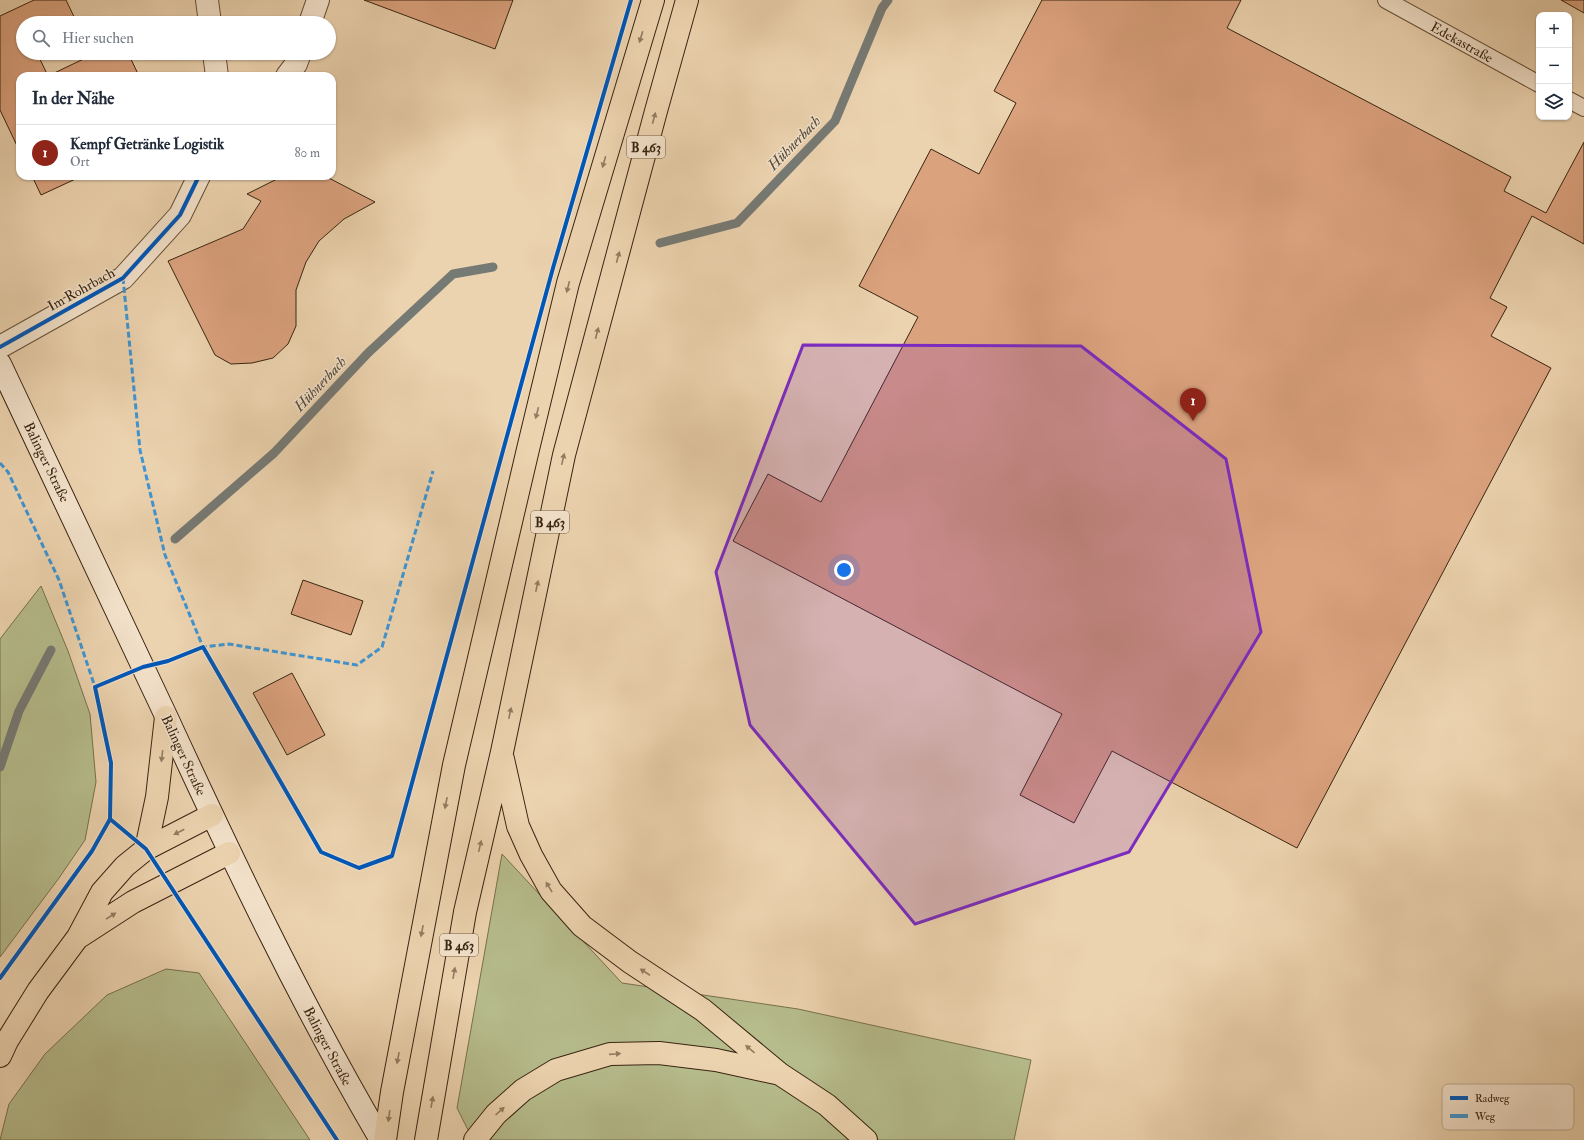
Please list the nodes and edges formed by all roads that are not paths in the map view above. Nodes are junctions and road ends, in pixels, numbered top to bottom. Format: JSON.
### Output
{"nodes":[{"id":1,"x":207,"y":0,"type":"edge"},
{"id":2,"x":318,"y":0,"type":"edge"},
{"id":3,"x":653,"y":0,"type":"edge"},
{"id":4,"x":687,"y":0,"type":"edge"},
{"id":5,"x":1386,"y":0,"type":"edge"},
{"id":6,"x":209,"y":16,"type":"edge"},
{"id":7,"x":312,"y":16,"type":"edge"},
{"id":8,"x":215,"y":60,"type":"edge"},
{"id":9,"x":297,"y":60,"type":"edge"},
{"id":10,"x":216,"y":72,"type":"edge"},
{"id":11,"x":291,"y":72,"type":"edge"},
{"id":12,"x":1536,"y":82,"type":"edge"},
{"id":13,"x":1572,"y":102,"type":"edge"},
{"id":14,"x":1584,"y":108,"type":"edge"},
{"id":15,"x":197,"y":180,"type":"edge"},
{"id":16,"x":0,"y":347,"type":"edge"},
{"id":17,"x":0,"y":364,"type":"edge"},
{"id":18,"x":166,"y":717,"type":"junction"},
{"id":19,"x":502,"y":752,"type":"junction"},
{"id":20,"x":212,"y":816,"type":"junction"},
{"id":21,"x":146,"y":849,"type":"junction"},
{"id":22,"x":229,"y":853,"type":"junction"},
{"id":23,"x":78,"y":937,"type":"junction"},
{"id":24,"x":0,"y":1056,"type":"edge"},
{"id":25,"x":780,"y":1074,"type":"junction"},
{"id":26,"x":381,"y":1140,"type":"edge"},
{"id":27,"x":385,"y":1140,"type":"edge"},
{"id":28,"x":426,"y":1140,"type":"edge"},
{"id":29,"x":475,"y":1140,"type":"edge"},
{"id":30,"x":866,"y":1140,"type":"edge"}],
"edges":[{"from":1,"to":6,"type":"main road"},
{"from":2,"to":7,"type":"main road"},
{"from":3,"to":27,"type":"highway","number":"B 463","one_way":true},
{"from":19,"to":4,"type":"highway","number":"B 463","one_way":true},
{"from":5,"to":12,"type":"lane","name":"Edekastraße"},
{"from":8,"to":10,"type":"main road"},
{"from":9,"to":11,"type":"main road"},
{"from":13,"to":14,"type":"lane"},
{"from":15,"to":16,"type":"main road","name":"Im Rohrbach"},
{"from":17,"to":18,"type":"main road","name":"Balinger Straße"},
{"from":18,"to":20,"type":"main road","name":"Balinger Straße"},
{"from":18,"to":21,"type":"highway","one_way":true},
{"from":25,"to":19,"type":"highway","one_way":true},
{"from":28,"to":19,"type":"highway","number":"B 463","one_way":true},
{"from":20,"to":21,"type":"highway","one_way":true},
{"from":20,"to":22,"type":"main road","name":"Balinger Straße"},
{"from":21,"to":23,"type":"highway"},
{"from":23,"to":22,"type":"highway","one_way":true},
{"from":22,"to":26,"type":"main road","name":"Balinger Straße"},
{"from":23,"to":24,"type":"highway"},
{"from":29,"to":25,"type":"highway","one_way":true},
{"from":25,"to":30,"type":"highway"}]}
